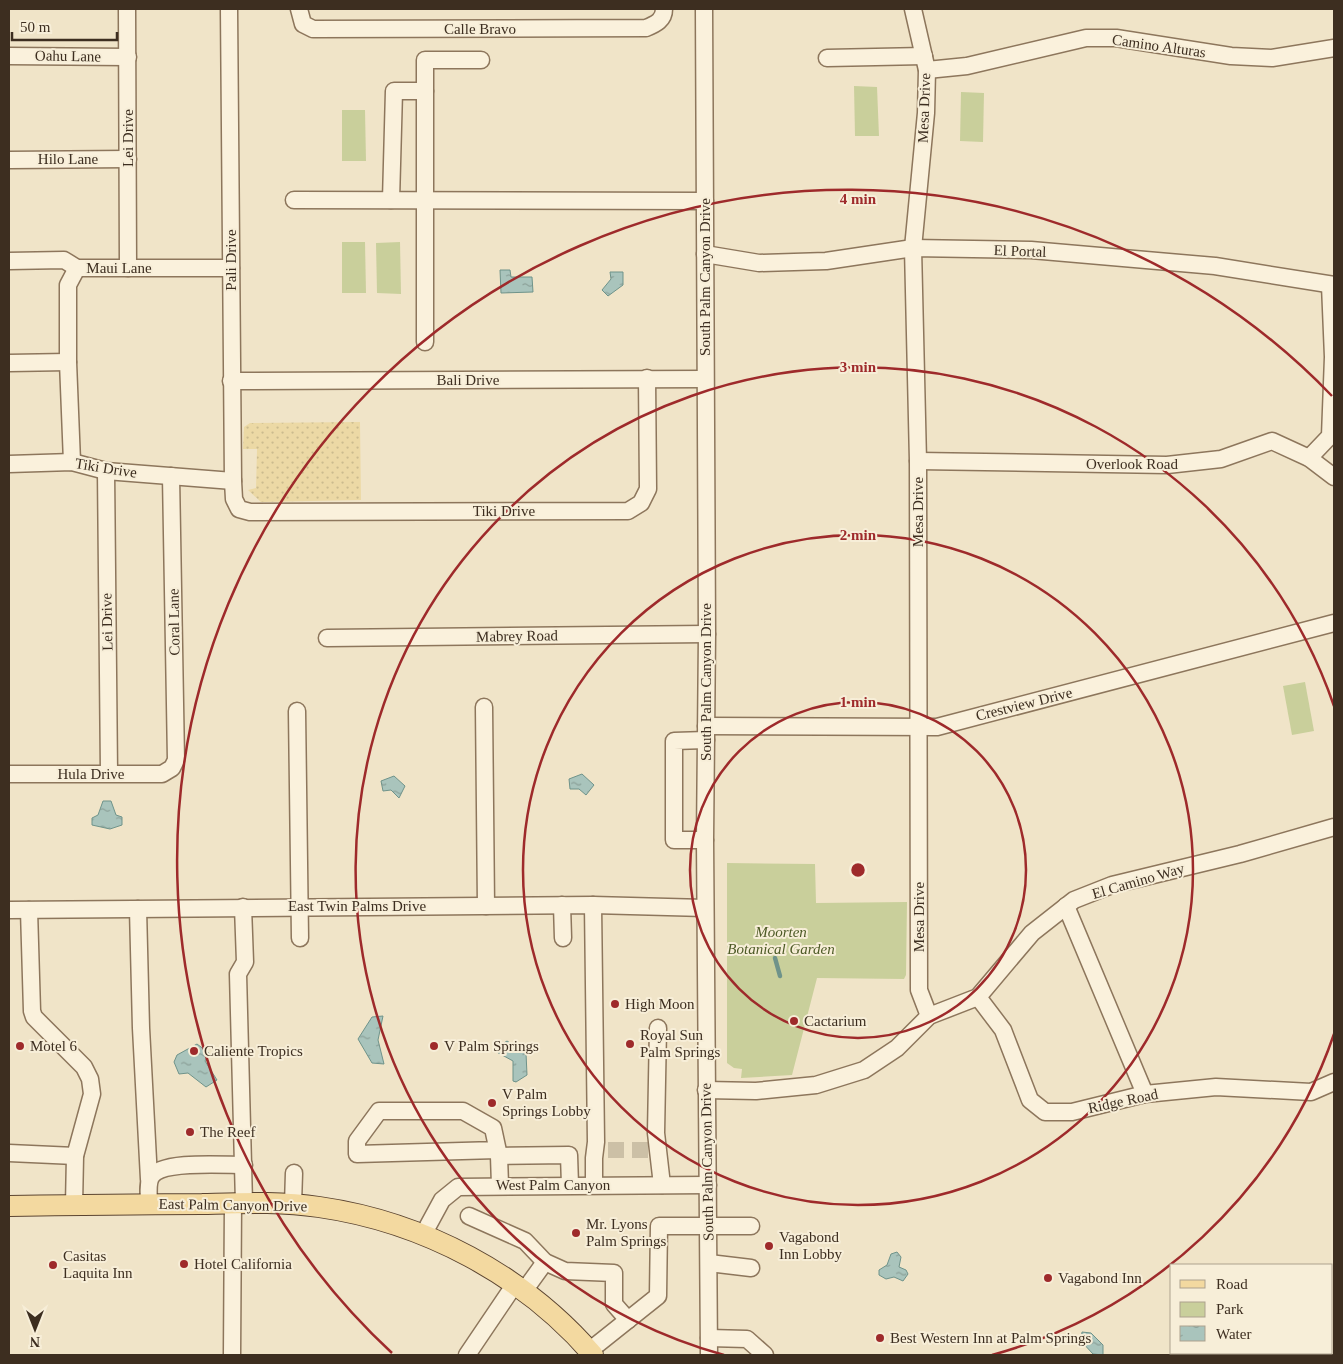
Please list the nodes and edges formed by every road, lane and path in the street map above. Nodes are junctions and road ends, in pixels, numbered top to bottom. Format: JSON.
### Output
{"nodes":[{"id":1,"x":127,"y":9,"type":"edge"},
{"id":2,"x":229,"y":9,"type":"edge"},
{"id":3,"x":704,"y":9,"type":"edge"},
{"id":4,"x":913,"y":9,"type":"edge"},
{"id":5,"x":301,"y":16,"type":"edge"},
{"id":6,"x":661,"y":16,"type":"edge"},
{"id":7,"x":1334,"y":48,"type":"edge"},
{"id":8,"x":9,"y":56,"type":"edge"},
{"id":9,"x":128,"y":57,"type":"junction"},
{"id":10,"x":827,"y":58,"type":"dead end"},
{"id":11,"x":481,"y":60,"type":"dead end"},
{"id":12,"x":925,"y":63,"type":"junction"},
{"id":13,"x":425,"y":91,"type":"junction"},
{"id":14,"x":128,"y":159,"type":"junction"},
{"id":15,"x":9,"y":160,"type":"edge"},
{"id":16,"x":294,"y":200,"type":"dead end"},
{"id":17,"x":391,"y":200,"type":"junction"},
{"id":18,"x":425,"y":200,"type":"junction"},
{"id":19,"x":705,"y":201,"type":"junction"},
{"id":20,"x":913,"y":248,"type":"junction"},
{"id":21,"x":705,"y":254,"type":"junction"},
{"id":22,"x":9,"y":261,"type":"edge"},
{"id":23,"x":77,"y":268,"type":"junction"},
{"id":24,"x":128,"y":268,"type":"junction"},
{"id":25,"x":231,"y":268,"type":"junction"},
{"id":26,"x":1332,"y":285,"type":"edge"},
{"id":27,"x":425,"y":342,"type":"dead end"},
{"id":28,"x":1334,"y":357,"type":"edge"},
{"id":29,"x":68,"y":362,"type":"junction"},
{"id":30,"x":9,"y":363,"type":"edge"},
{"id":31,"x":647,"y":378,"type":"junction"},
{"id":32,"x":705,"y":378,"type":"junction"},
{"id":33,"x":232,"y":381,"type":"junction"},
{"id":34,"x":1308,"y":458,"type":"junction"},
{"id":35,"x":918,"y":461,"type":"junction"},
{"id":36,"x":72,"y":462,"type":"junction"},
{"id":37,"x":9,"y":464,"type":"edge"},
{"id":38,"x":106,"y":471,"type":"junction"},
{"id":39,"x":171,"y":476,"type":"junction"},
{"id":40,"x":1334,"y":477,"type":"edge"},
{"id":41,"x":233,"y":481,"type":"junction"},
{"id":42,"x":239,"y":510,"type":"joint"},
{"id":43,"x":1334,"y":623,"type":"edge"},
{"id":44,"x":706,"y":634,"type":"junction"},
{"id":45,"x":327,"y":638,"type":"dead end"},
{"id":46,"x":484,"y":707,"type":"dead end"},
{"id":47,"x":297,"y":711,"type":"dead end"},
{"id":48,"x":918,"y":727,"type":"junction"},
{"id":49,"x":706,"y":733,"type":"junction"},
{"id":50,"x":172,"y":768,"type":"joint"},
{"id":51,"x":109,"y":773,"type":"junction"},
{"id":52,"x":9,"y":774,"type":"edge"},
{"id":53,"x":1334,"y":827,"type":"edge"},
{"id":54,"x":705,"y":840,"type":"junction"},
{"id":55,"x":593,"y":904,"type":"junction"},
{"id":56,"x":562,"y":905,"type":"junction"},
{"id":57,"x":298,"y":906,"type":"junction"},
{"id":58,"x":486,"y":906,"type":"junction"},
{"id":59,"x":1066,"y":906,"type":"junction"},
{"id":60,"x":243,"y":907,"type":"junction"},
{"id":61,"x":705,"y":908,"type":"junction"},
{"id":62,"x":138,"y":909,"type":"junction"},
{"id":63,"x":9,"y":910,"type":"edge"},
{"id":64,"x":29,"y":910,"type":"junction"},
{"id":65,"x":300,"y":938,"type":"dead end"},
{"id":66,"x":563,"y":938,"type":"dead end"},
{"id":67,"x":978,"y":997,"type":"junction"},
{"id":68,"x":929,"y":1016,"type":"junction"},
{"id":69,"x":658,"y":1028,"type":"dead end"},
{"id":70,"x":1334,"y":1082,"type":"edge"},
{"id":71,"x":706,"y":1090,"type":"junction"},
{"id":72,"x":1145,"y":1094,"type":"junction"},
{"id":73,"x":9,"y":1153,"type":"edge"},
{"id":74,"x":498,"y":1153,"type":"junction"},
{"id":75,"x":75,"y":1156,"type":"junction"},
{"id":76,"x":244,"y":1164,"type":"junction"},
{"id":77,"x":294,"y":1173,"type":"dead end"},
{"id":78,"x":149,"y":1179,"type":"junction"},
{"id":79,"x":500,"y":1185,"type":"junction"},
{"id":80,"x":570,"y":1185,"type":"junction"},
{"id":81,"x":594,"y":1185,"type":"junction"},
{"id":82,"x":662,"y":1185,"type":"junction"},
{"id":83,"x":708,"y":1185,"type":"junction"},
{"id":84,"x":238,"y":1203,"type":"junction"},
{"id":85,"x":149,"y":1204,"type":"junction"},
{"id":86,"x":293,"y":1204,"type":"junction"},
{"id":87,"x":74,"y":1205,"type":"junction"},
{"id":88,"x":9,"y":1206,"type":"edge"},
{"id":89,"x":470,"y":1216,"type":"dead end"},
{"id":90,"x":751,"y":1226,"type":"dead end"},
{"id":91,"x":708,"y":1227,"type":"junction"},
{"id":92,"x":423,"y":1235,"type":"junction"},
{"id":93,"x":545,"y":1262,"type":"junction"},
{"id":94,"x":709,"y":1263,"type":"junction"},
{"id":95,"x":751,"y":1268,"type":"dead end"},
{"id":96,"x":519,"y":1288,"type":"junction"},
{"id":97,"x":628,"y":1320,"type":"junction"},
{"id":98,"x":709,"y":1338,"type":"junction"},
{"id":99,"x":591,"y":1353,"type":"edge"},
{"id":100,"x":232,"y":1355,"type":"edge"},
{"id":101,"x":468,"y":1355,"type":"edge"},
{"id":102,"x":709,"y":1355,"type":"edge"},
{"id":103,"x":765,"y":1355,"type":"edge"}],
"edges":[{"from":1,"to":9,"type":"street","name":"Lei Drive"},
{"from":2,"to":25,"type":"street","name":"Pali Drive"},
{"from":3,"to":19,"type":"street","name":"South Palm Canyon Drive"},
{"from":4,"to":12,"type":"street","name":"Mesa Drive"},
{"from":5,"to":6,"type":"street","name":"Calle Bravo"},
{"from":7,"to":12,"type":"street","name":"Camino Alturas"},
{"from":8,"to":9,"type":"street","name":"Oahu Lane"},
{"from":9,"to":14,"type":"street","name":"Lei Drive"},
{"from":10,"to":12,"type":"street","name":"Camino Alturas"},
{"from":11,"to":13,"type":"street"},
{"from":12,"to":20,"type":"street","name":"Mesa Drive"},
{"from":13,"to":17,"type":"street"},
{"from":13,"to":18,"type":"street"},
{"from":14,"to":15,"type":"street","name":"Hilo Lane"},
{"from":14,"to":24,"type":"street","name":"Lei Drive"},
{"from":16,"to":17,"type":"street"},
{"from":17,"to":18,"type":"street"},
{"from":18,"to":19,"type":"street"},
{"from":18,"to":27,"type":"street"},
{"from":19,"to":21,"type":"street","name":"South Palm Canyon Drive"},
{"from":20,"to":21,"type":"street","name":"El Portal"},
{"from":20,"to":26,"type":"street","name":"El Portal"},
{"from":20,"to":35,"type":"street","name":"Mesa Drive"},
{"from":21,"to":32,"type":"street","name":"South Palm Canyon Drive"},
{"from":22,"to":23,"type":"street","name":"Maui Lane"},
{"from":23,"to":24,"type":"street","name":"Maui Lane"},
{"from":23,"to":29,"type":"street"},
{"from":24,"to":25,"type":"street","name":"Maui Lane"},
{"from":25,"to":33,"type":"street","name":"Pali Drive"},
{"from":26,"to":28,"type":"street"},
{"from":28,"to":34,"type":"street"},
{"from":29,"to":30,"type":"street"},
{"from":29,"to":36,"type":"street"},
{"from":31,"to":32,"type":"street","name":"Bali Drive"},
{"from":31,"to":33,"type":"street","name":"Bali Drive"},
{"from":31,"to":42,"type":"street","name":"Tiki Drive"},
{"from":32,"to":44,"type":"street","name":"South Palm Canyon Drive"},
{"from":33,"to":41,"type":"street","name":"Pali Drive"},
{"from":34,"to":35,"type":"street","name":"Overlook Road"},
{"from":34,"to":40,"type":"street","name":"Overlook Road"},
{"from":35,"to":48,"type":"street","name":"Mesa Drive"},
{"from":36,"to":37,"type":"street","name":"Tiki Drive"},
{"from":36,"to":38,"type":"street","name":"Tiki Drive"},
{"from":38,"to":39,"type":"street","name":"Tiki Drive"},
{"from":38,"to":51,"type":"street","name":"Lei Drive"},
{"from":39,"to":41,"type":"street","name":"Tiki Drive"},
{"from":39,"to":50,"type":"street","name":"Coral Lane"},
{"from":41,"to":42,"type":"street","name":"Pali Drive"},
{"from":43,"to":48,"type":"street","name":"Crestview Drive"},
{"from":44,"to":45,"type":"street","name":"Mabrey Road"},
{"from":44,"to":49,"type":"street","name":"South Palm Canyon Drive"},
{"from":46,"to":58,"type":"street"},
{"from":47,"to":57,"type":"street"},
{"from":48,"to":49,"type":"street","name":"Crestview Drive"},
{"from":48,"to":68,"type":"street","name":"Mesa Drive"},
{"from":49,"to":54,"type":"street","name":"South Palm Canyon Drive"},
{"from":49,"to":54,"type":"street","name":"Crestview Drive"},
{"from":50,"to":51,"type":"street","name":"Hula Drive"},
{"from":51,"to":52,"type":"street","name":"Hula Drive"},
{"from":53,"to":59,"type":"street","name":"El Camino Way"},
{"from":54,"to":61,"type":"street","name":"South Palm Canyon Drive"},
{"from":55,"to":56,"type":"street","name":"East Twin Palms Drive"},
{"from":55,"to":61,"type":"street","name":"East Twin Palms Drive"},
{"from":55,"to":81,"type":"street"},
{"from":56,"to":58,"type":"street","name":"East Twin Palms Drive"},
{"from":56,"to":66,"type":"street"},
{"from":57,"to":58,"type":"street","name":"East Twin Palms Drive"},
{"from":57,"to":60,"type":"street","name":"East Twin Palms Drive"},
{"from":57,"to":65,"type":"street"},
{"from":59,"to":67,"type":"street","name":"El Camino Way"},
{"from":59,"to":72,"type":"street"},
{"from":60,"to":62,"type":"street","name":"East Twin Palms Drive"},
{"from":60,"to":76,"type":"street"},
{"from":61,"to":71,"type":"street","name":"South Palm Canyon Drive"},
{"from":62,"to":64,"type":"street","name":"East Twin Palms Drive"},
{"from":62,"to":78,"type":"street"},
{"from":63,"to":64,"type":"street","name":"East Twin Palms Drive"},
{"from":64,"to":75,"type":"street"},
{"from":67,"to":68,"type":"street","name":"El Camino Way"},
{"from":67,"to":72,"type":"street","name":"Ridge Road"},
{"from":68,"to":71,"type":"street","name":"El Camino Way"},
{"from":69,"to":82,"type":"street"},
{"from":70,"to":72,"type":"street","name":"Ridge Road"},
{"from":71,"to":83,"type":"street","name":"South Palm Canyon Drive"},
{"from":73,"to":75,"type":"street"},
{"from":74,"to":74,"type":"street"},
{"from":74,"to":79,"type":"street"},
{"from":74,"to":80,"type":"street"},
{"from":75,"to":87,"type":"street"},
{"from":76,"to":78,"type":"street"},
{"from":76,"to":84,"type":"street"},
{"from":77,"to":86,"type":"street"},
{"from":78,"to":85,"type":"street"},
{"from":79,"to":80,"type":"street","name":"West Palm Canyon"},
{"from":79,"to":92,"type":"street","name":"West Palm Canyon"},
{"from":80,"to":81,"type":"street","name":"West Palm Canyon"},
{"from":81,"to":82,"type":"street","name":"West Palm Canyon"},
{"from":82,"to":83,"type":"street","name":"West Palm Canyon"},
{"from":83,"to":91,"type":"street","name":"South Palm Canyon Drive"},
{"from":84,"to":85,"type":"main road","name":"East Palm Canyon Drive"},
{"from":84,"to":86,"type":"main road","name":"East Palm Canyon Drive"},
{"from":84,"to":100,"type":"street"},
{"from":85,"to":87,"type":"main road","name":"East Palm Canyon Drive"},
{"from":86,"to":92,"type":"main road","name":"East Palm Canyon Drive"},
{"from":87,"to":88,"type":"main road","name":"East Palm Canyon Drive"},
{"from":89,"to":93,"type":"street"},
{"from":90,"to":91,"type":"street"},
{"from":91,"to":94,"type":"street","name":"South Palm Canyon Drive"},
{"from":91,"to":97,"type":"street"},
{"from":92,"to":96,"type":"main road","name":"East Palm Canyon Drive"},
{"from":93,"to":96,"type":"street"},
{"from":93,"to":97,"type":"street"},
{"from":94,"to":95,"type":"street"},
{"from":94,"to":98,"type":"street","name":"South Palm Canyon Drive"},
{"from":96,"to":99,"type":"main road","name":"East Palm Canyon Drive"},
{"from":96,"to":101,"type":"street"},
{"from":97,"to":99,"type":"street"},
{"from":98,"to":102,"type":"street","name":"South Palm Canyon Drive"},
{"from":98,"to":103,"type":"street"}]}
